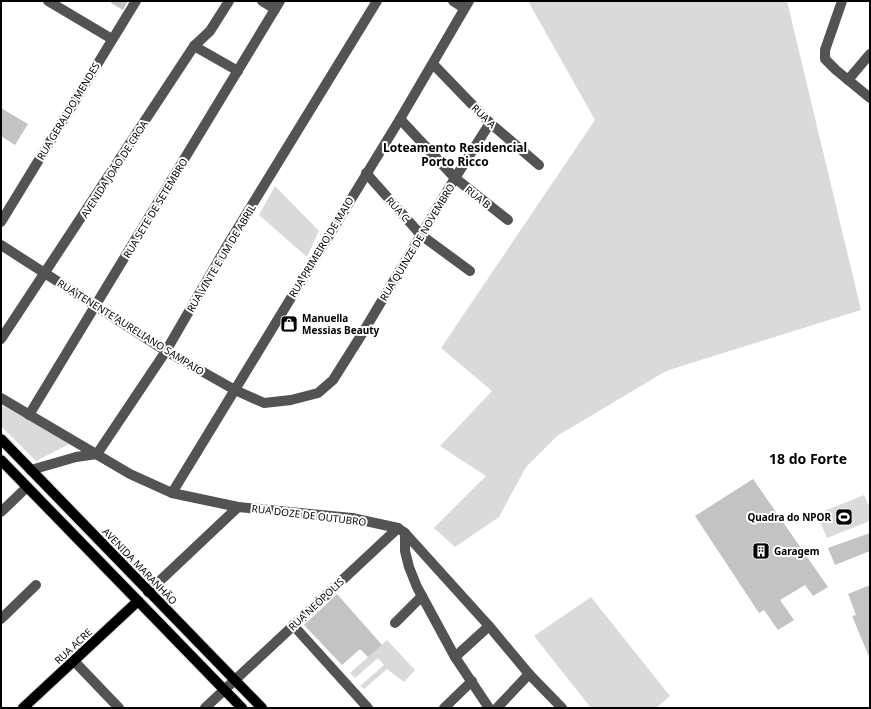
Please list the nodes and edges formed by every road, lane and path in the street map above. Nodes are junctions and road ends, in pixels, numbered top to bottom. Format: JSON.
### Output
{"nodes":[{"id":1,"x":48,"y":1,"type":"edge"},
{"id":2,"x":136,"y":1,"type":"edge"},
{"id":3,"x":229,"y":1,"type":"edge"},
{"id":4,"x":262,"y":1,"type":"edge"},
{"id":5,"x":377,"y":1,"type":"edge"},
{"id":6,"x":453,"y":1,"type":"edge"},
{"id":7,"x":842,"y":1,"type":"edge"},
{"id":8,"x":466,"y":4,"type":"edge"},
{"id":9,"x":278,"y":5,"type":"edge"},
{"id":10,"x":112,"y":39,"type":"junction"},
{"id":11,"x":194,"y":46,"type":"junction"},
{"id":12,"x":870,"y":54,"type":"edge"},
{"id":13,"x":433,"y":64,"type":"junction"},
{"id":14,"x":238,"y":71,"type":"junction"},
{"id":15,"x":848,"y":80,"type":"junction"},
{"id":16,"x":870,"y":98,"type":"edge"},
{"id":17,"x":400,"y":119,"type":"junction"},
{"id":18,"x":490,"y":123,"type":"junction"},
{"id":19,"x":539,"y":165,"type":"dead end"},
{"id":20,"x":366,"y":173,"type":"junction"},
{"id":21,"x":455,"y":178,"type":"junction"},
{"id":22,"x":508,"y":220,"type":"dead end"},
{"id":23,"x":1,"y":222,"type":"edge"},
{"id":24,"x":421,"y":235,"type":"junction"},
{"id":25,"x":1,"y":245,"type":"edge"},
{"id":26,"x":470,"y":271,"type":"dead end"},
{"id":27,"x":45,"y":274,"type":"junction"},
{"id":28,"x":97,"y":305,"type":"junction"},
{"id":29,"x":1,"y":339,"type":"edge"},
{"id":30,"x":166,"y":351,"type":"junction"},
{"id":31,"x":235,"y":390,"type":"junction"},
{"id":32,"x":1,"y":398,"type":"edge"},
{"id":33,"x":264,"y":403,"type":"joint"},
{"id":34,"x":29,"y":415,"type":"junction"},
{"id":35,"x":1,"y":439,"type":"edge"},
{"id":36,"x":97,"y":454,"type":"junction"},
{"id":37,"x":1,"y":460,"type":"edge"},
{"id":38,"x":31,"y":470,"type":"junction"},
{"id":39,"x":27,"y":487,"type":"junction"},
{"id":40,"x":172,"y":493,"type":"junction"},
{"id":41,"x":238,"y":507,"type":"junction"},
{"id":42,"x":1,"y":512,"type":"edge"},
{"id":43,"x":402,"y":531,"type":"junction"},
{"id":44,"x":36,"y":585,"type":"dead end"},
{"id":45,"x":148,"y":592,"type":"junction"},
{"id":46,"x":422,"y":596,"type":"junction"},
{"id":47,"x":138,"y":601,"type":"junction"},
{"id":48,"x":1,"y":619,"type":"edge"},
{"id":49,"x":395,"y":623,"type":"dead end"},
{"id":50,"x":293,"y":625,"type":"junction"},
{"id":51,"x":489,"y":626,"type":"junction"},
{"id":52,"x":456,"y":657,"type":"junction"},
{"id":53,"x":74,"y":661,"type":"junction"},
{"id":54,"x":529,"y":674,"type":"junction"},
{"id":55,"x":235,"y":680,"type":"junction"},
{"id":56,"x":472,"y":681,"type":"junction"},
{"id":57,"x":225,"y":690,"type":"junction"},
{"id":58,"x":23,"y":708,"type":"edge"},
{"id":59,"x":118,"y":708,"type":"edge"},
{"id":60,"x":206,"y":708,"type":"edge"},
{"id":61,"x":242,"y":708,"type":"edge"},
{"id":62,"x":262,"y":708,"type":"edge"},
{"id":63,"x":368,"y":708,"type":"edge"},
{"id":64,"x":444,"y":708,"type":"edge"},
{"id":65,"x":489,"y":708,"type":"edge"},
{"id":66,"x":497,"y":708,"type":"edge"},
{"id":67,"x":562,"y":708,"type":"edge"}],
"edges":[{"from":1,"to":10,"type":"street"},
{"from":2,"to":10,"type":"street","name":"RUA GERALDO MENDES"},
{"from":3,"to":11,"type":"street","name":"AVENIDA JOÃO DE CROA"},
{"from":4,"to":9,"type":"street"},
{"from":5,"to":30,"type":"street","name":"RUA VINTE E UM DE ABRIL"},
{"from":6,"to":8,"type":"street"},
{"from":7,"to":15,"type":"street"},
{"from":8,"to":13,"type":"street","name":"RUA PRIMEIRO DE MAIO"},
{"from":9,"to":14,"type":"street","name":"RUA SETE DE SETEMBRO"},
{"from":10,"to":23,"type":"street","name":"RUA GERALDO MENDES"},
{"from":11,"to":14,"type":"street"},
{"from":11,"to":27,"type":"street","name":"AVENIDA JOÃO DE CROA"},
{"from":12,"to":15,"type":"street"},
{"from":13,"to":17,"type":"street","name":"RUA PRIMEIRO DE MAIO"},
{"from":13,"to":18,"type":"street","name":"RUA A"},
{"from":14,"to":28,"type":"street","name":"RUA SETE DE SETEMBRO"},
{"from":15,"to":16,"type":"street"},
{"from":17,"to":20,"type":"street","name":"RUA PRIMEIRO DE MAIO"},
{"from":17,"to":21,"type":"street","name":"RUA B"},
{"from":18,"to":19,"type":"street","name":"RUA A"},
{"from":18,"to":21,"type":"street","name":"RUA QUINZE DE NOVEMBRO"},
{"from":20,"to":24,"type":"street","name":"RUA C"},
{"from":20,"to":31,"type":"street","name":"RUA PRIMEIRO DE MAIO"},
{"from":21,"to":22,"type":"street","name":"RUA B"},
{"from":21,"to":24,"type":"street","name":"RUA QUINZE DE NOVEMBRO"},
{"from":24,"to":26,"type":"street","name":"RUA C"},
{"from":24,"to":33,"type":"street","name":"RUA QUINZE DE NOVEMBRO"},
{"from":25,"to":27,"type":"street","name":"RUA TENENTE AURELIANO SAMPAIO"},
{"from":27,"to":28,"type":"street","name":"RUA TENENTE AURELIANO SAMPAIO"},
{"from":27,"to":29,"type":"street","name":"AVENIDA JOÃO DE CROA"},
{"from":28,"to":30,"type":"street","name":"RUA TENENTE AURELIANO SAMPAIO"},
{"from":28,"to":34,"type":"street","name":"RUA SETE DE SETEMBRO"},
{"from":30,"to":31,"type":"street","name":"RUA TENENTE AURELIANO SAMPAIO"},
{"from":30,"to":36,"type":"street","name":"RUA VINTE E UM DE ABRIL"},
{"from":31,"to":33,"type":"street","name":"RUA TENENTE AURELIANO SAMPAIO"},
{"from":31,"to":40,"type":"street","name":"RUA PRIMEIRO DE MAIO"},
{"from":32,"to":34,"type":"street","name":"RUA DOZE DE OUTUBRO"},
{"from":34,"to":36,"type":"street","name":"RUA DOZE DE OUTUBRO"},
{"from":35,"to":38,"type":"main road","name":"AVENIDA MARANHÃO"},
{"from":36,"to":38,"type":"street"},
{"from":36,"to":40,"type":"street","name":"RUA DOZE DE OUTUBRO"},
{"from":37,"to":39,"type":"main road"},
{"from":38,"to":45,"type":"main road","name":"AVENIDA MARANHÃO"},
{"from":39,"to":42,"type":"street"},
{"from":39,"to":47,"type":"main road"},
{"from":40,"to":41,"type":"street","name":"RUA DOZE DE OUTUBRO"},
{"from":41,"to":43,"type":"street","name":"RUA DOZE DE OUTUBRO"},
{"from":41,"to":45,"type":"street"},
{"from":43,"to":46,"type":"street"},
{"from":43,"to":50,"type":"street","name":"RUA NEÓPOLIS"},
{"from":43,"to":51,"type":"street"},
{"from":44,"to":48,"type":"street"},
{"from":45,"to":55,"type":"main road","name":"AVENIDA MARANHÃO"},
{"from":46,"to":49,"type":"street"},
{"from":46,"to":52,"type":"street"},
{"from":47,"to":53,"type":"main road","name":"RUA ACRE"},
{"from":47,"to":57,"type":"main road"},
{"from":50,"to":55,"type":"street","name":"RUA NEÓPOLIS"},
{"from":50,"to":63,"type":"street"},
{"from":51,"to":52,"type":"street"},
{"from":51,"to":54,"type":"street"},
{"from":52,"to":56,"type":"street"},
{"from":53,"to":58,"type":"main road","name":"RUA ACRE"},
{"from":53,"to":59,"type":"street"},
{"from":54,"to":66,"type":"street"},
{"from":54,"to":67,"type":"street"},
{"from":55,"to":57,"type":"street","name":"RUA NEÓPOLIS"},
{"from":55,"to":62,"type":"main road","name":"AVENIDA MARANHÃO"},
{"from":56,"to":64,"type":"street"},
{"from":56,"to":65,"type":"street"},
{"from":57,"to":60,"type":"street"},
{"from":57,"to":61,"type":"main road"}]}
